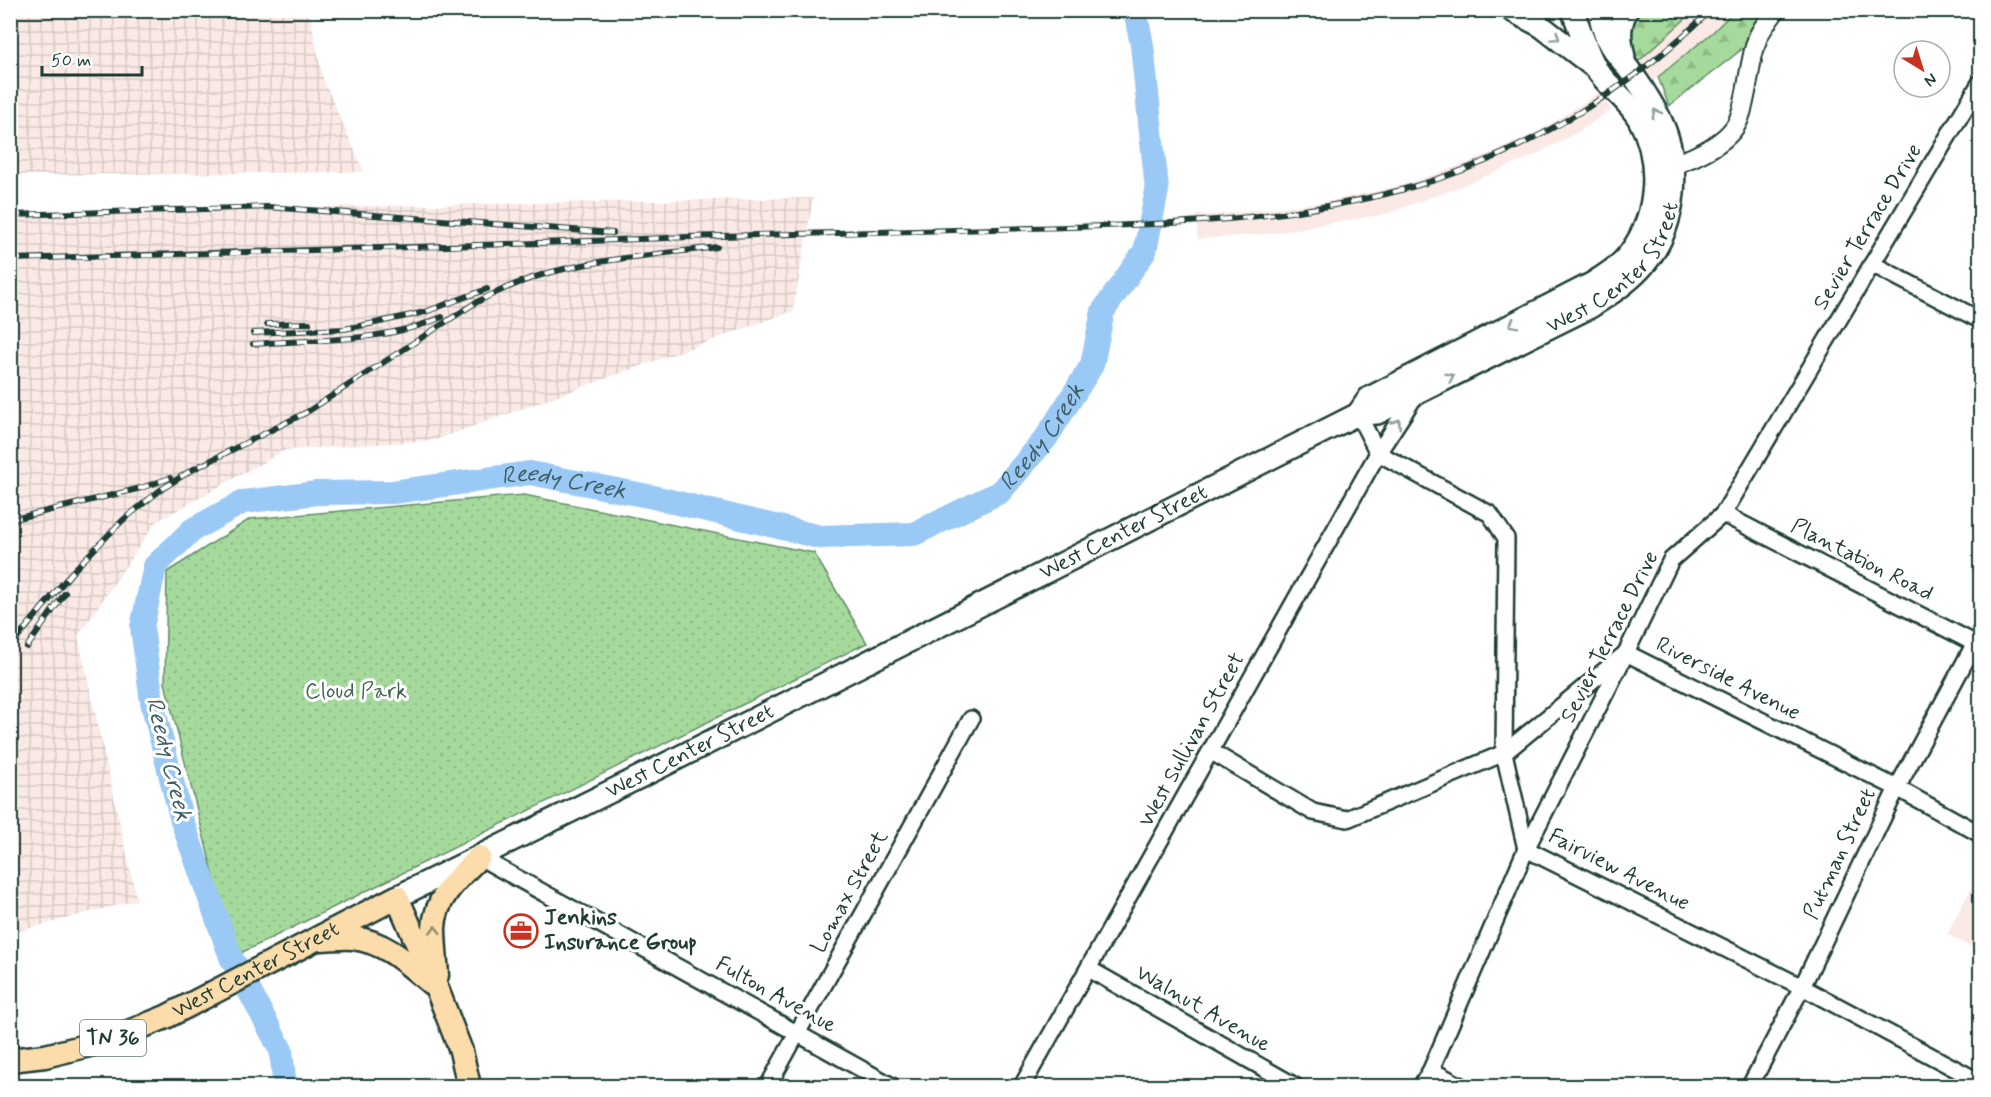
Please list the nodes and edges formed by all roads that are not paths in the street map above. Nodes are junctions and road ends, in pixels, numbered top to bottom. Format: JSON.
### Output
{"nodes":[{"id":1,"x":1511,"y":10,"type":"edge"},
{"id":2,"x":1572,"y":10,"type":"edge"},
{"id":3,"x":1599,"y":10,"type":"edge"},
{"id":4,"x":1627,"y":10,"type":"edge"},
{"id":5,"x":1776,"y":10,"type":"edge"},
{"id":6,"x":1627,"y":67,"type":"junction"},
{"id":7,"x":1597,"y":69,"type":"junction"},
{"id":8,"x":1980,"y":83,"type":"edge"},
{"id":9,"x":1664,"y":167,"type":"junction"},
{"id":10,"x":1872,"y":264,"type":"junction"},
{"id":11,"x":1980,"y":320,"type":"edge"},
{"id":12,"x":1417,"y":393,"type":"junction"},
{"id":13,"x":1358,"y":414,"type":"junction"},
{"id":14,"x":1378,"y":453,"type":"junction"},
{"id":15,"x":1723,"y":514,"type":"junction"},
{"id":16,"x":1978,"y":644,"type":"edge"},
{"id":17,"x":1626,"y":653,"type":"junction"},
{"id":18,"x":970,"y":719,"type":"dead end"},
{"id":19,"x":1212,"y":752,"type":"junction"},
{"id":20,"x":1504,"y":753,"type":"junction"},
{"id":21,"x":1897,"y":788,"type":"junction"},
{"id":22,"x":1980,"y":834,"type":"edge"},
{"id":23,"x":1526,"y":849,"type":"junction"},
{"id":24,"x":479,"y":857,"type":"junction"},
{"id":25,"x":397,"y":897,"type":"junction"},
{"id":26,"x":313,"y":939,"type":"junction"},
{"id":27,"x":1089,"y":969,"type":"junction"},
{"id":28,"x":1802,"y":987,"type":"junction"},
{"id":29,"x":437,"y":989,"type":"junction"},
{"id":30,"x":798,"y":1033,"type":"junction"},
{"id":31,"x":10,"y":1060,"type":"edge"},
{"id":32,"x":1431,"y":1070,"type":"junction"},
{"id":33,"x":1980,"y":1082,"type":"edge"},
{"id":34,"x":469,"y":1086,"type":"edge"},
{"id":35,"x":768,"y":1086,"type":"edge"},
{"id":36,"x":892,"y":1086,"type":"edge"},
{"id":37,"x":1022,"y":1086,"type":"edge"},
{"id":38,"x":1295,"y":1086,"type":"edge"},
{"id":39,"x":1421,"y":1086,"type":"edge"},
{"id":40,"x":1461,"y":1086,"type":"edge"},
{"id":41,"x":1750,"y":1086,"type":"edge"}],
"edges":[{"from":1,"to":7,"type":"main road","one_way":true},
{"from":2,"to":7,"type":"main road","name":"West Center Street"},
{"from":3,"to":6,"type":"main road","name":"West Center Street"},
{"from":4,"to":6,"type":"main road"},
{"from":5,"to":9,"type":"street"},
{"from":9,"to":6,"type":"main road","name":"West Center Street","one_way":true},
{"from":7,"to":9,"type":"main road","name":"West Center Street"},
{"from":8,"to":10,"type":"street","name":"Sevier Terrace Drive"},
{"from":12,"to":9,"type":"main road","name":"West Center Street","one_way":true},
{"from":9,"to":13,"type":"main road","name":"West Center Street","one_way":true},
{"from":10,"to":11,"type":"street"},
{"from":10,"to":15,"type":"street","name":"Sevier Terrace Drive"},
{"from":12,"to":13,"type":"main road","name":"West Center Street"},
{"from":14,"to":12,"type":"street","name":"West Sullivan Street","one_way":true},
{"from":13,"to":14,"type":"street"},
{"from":13,"to":24,"type":"main road","name":"West Center Street"},
{"from":14,"to":19,"type":"street","name":"West Sullivan Street"},
{"from":14,"to":20,"type":"street","name":"Fairview Avenue"},
{"from":15,"to":16,"type":"street","name":"Plantation Road"},
{"from":15,"to":17,"type":"street","name":"Sevier Terrace Drive"},
{"from":16,"to":21,"type":"street","name":"Putman Street"},
{"from":17,"to":20,"type":"street","name":"Riverside Avenue"},
{"from":17,"to":21,"type":"street","name":"Riverside Avenue"},
{"from":17,"to":23,"type":"street","name":"Sevier Terrace Drive"},
{"from":18,"to":30,"type":"street","name":"Lomax Street"},
{"from":19,"to":20,"type":"street","name":"Riverside Avenue"},
{"from":19,"to":27,"type":"street","name":"West Sullivan Street"},
{"from":20,"to":23,"type":"street","name":"Fairview Avenue"},
{"from":21,"to":22,"type":"street","name":"Riverside Avenue"},
{"from":21,"to":28,"type":"street","name":"Putman Street"},
{"from":23,"to":28,"type":"street","name":"Fairview Avenue"},
{"from":23,"to":32,"type":"street","name":"Sevier Terrace Drive"},
{"from":24,"to":25,"type":"main road","name":"West Center Street"},
{"from":29,"to":24,"type":"main road","one_way":true},
{"from":24,"to":30,"type":"street","name":"Fulton Avenue"},
{"from":25,"to":26,"type":"main road","name":"West Center Street","number":"TN 36"},
{"from":25,"to":29,"type":"main road"},
{"from":26,"to":29,"type":"main road"},
{"from":26,"to":31,"type":"main road","name":"West Center Street","number":"TN 36"},
{"from":27,"to":37,"type":"street","name":"West Sullivan Street"},
{"from":27,"to":38,"type":"street","name":"Walnut Avenue"},
{"from":28,"to":33,"type":"street","name":"Fairview Avenue"},
{"from":28,"to":41,"type":"street","name":"Putman Street"},
{"from":29,"to":34,"type":"main road"},
{"from":30,"to":35,"type":"street","name":"Lomax Street"},
{"from":30,"to":36,"type":"street","name":"Fulton Avenue"},
{"from":32,"to":39,"type":"street","name":"Sevier Terrace Drive"},
{"from":32,"to":40,"type":"street"}]}
